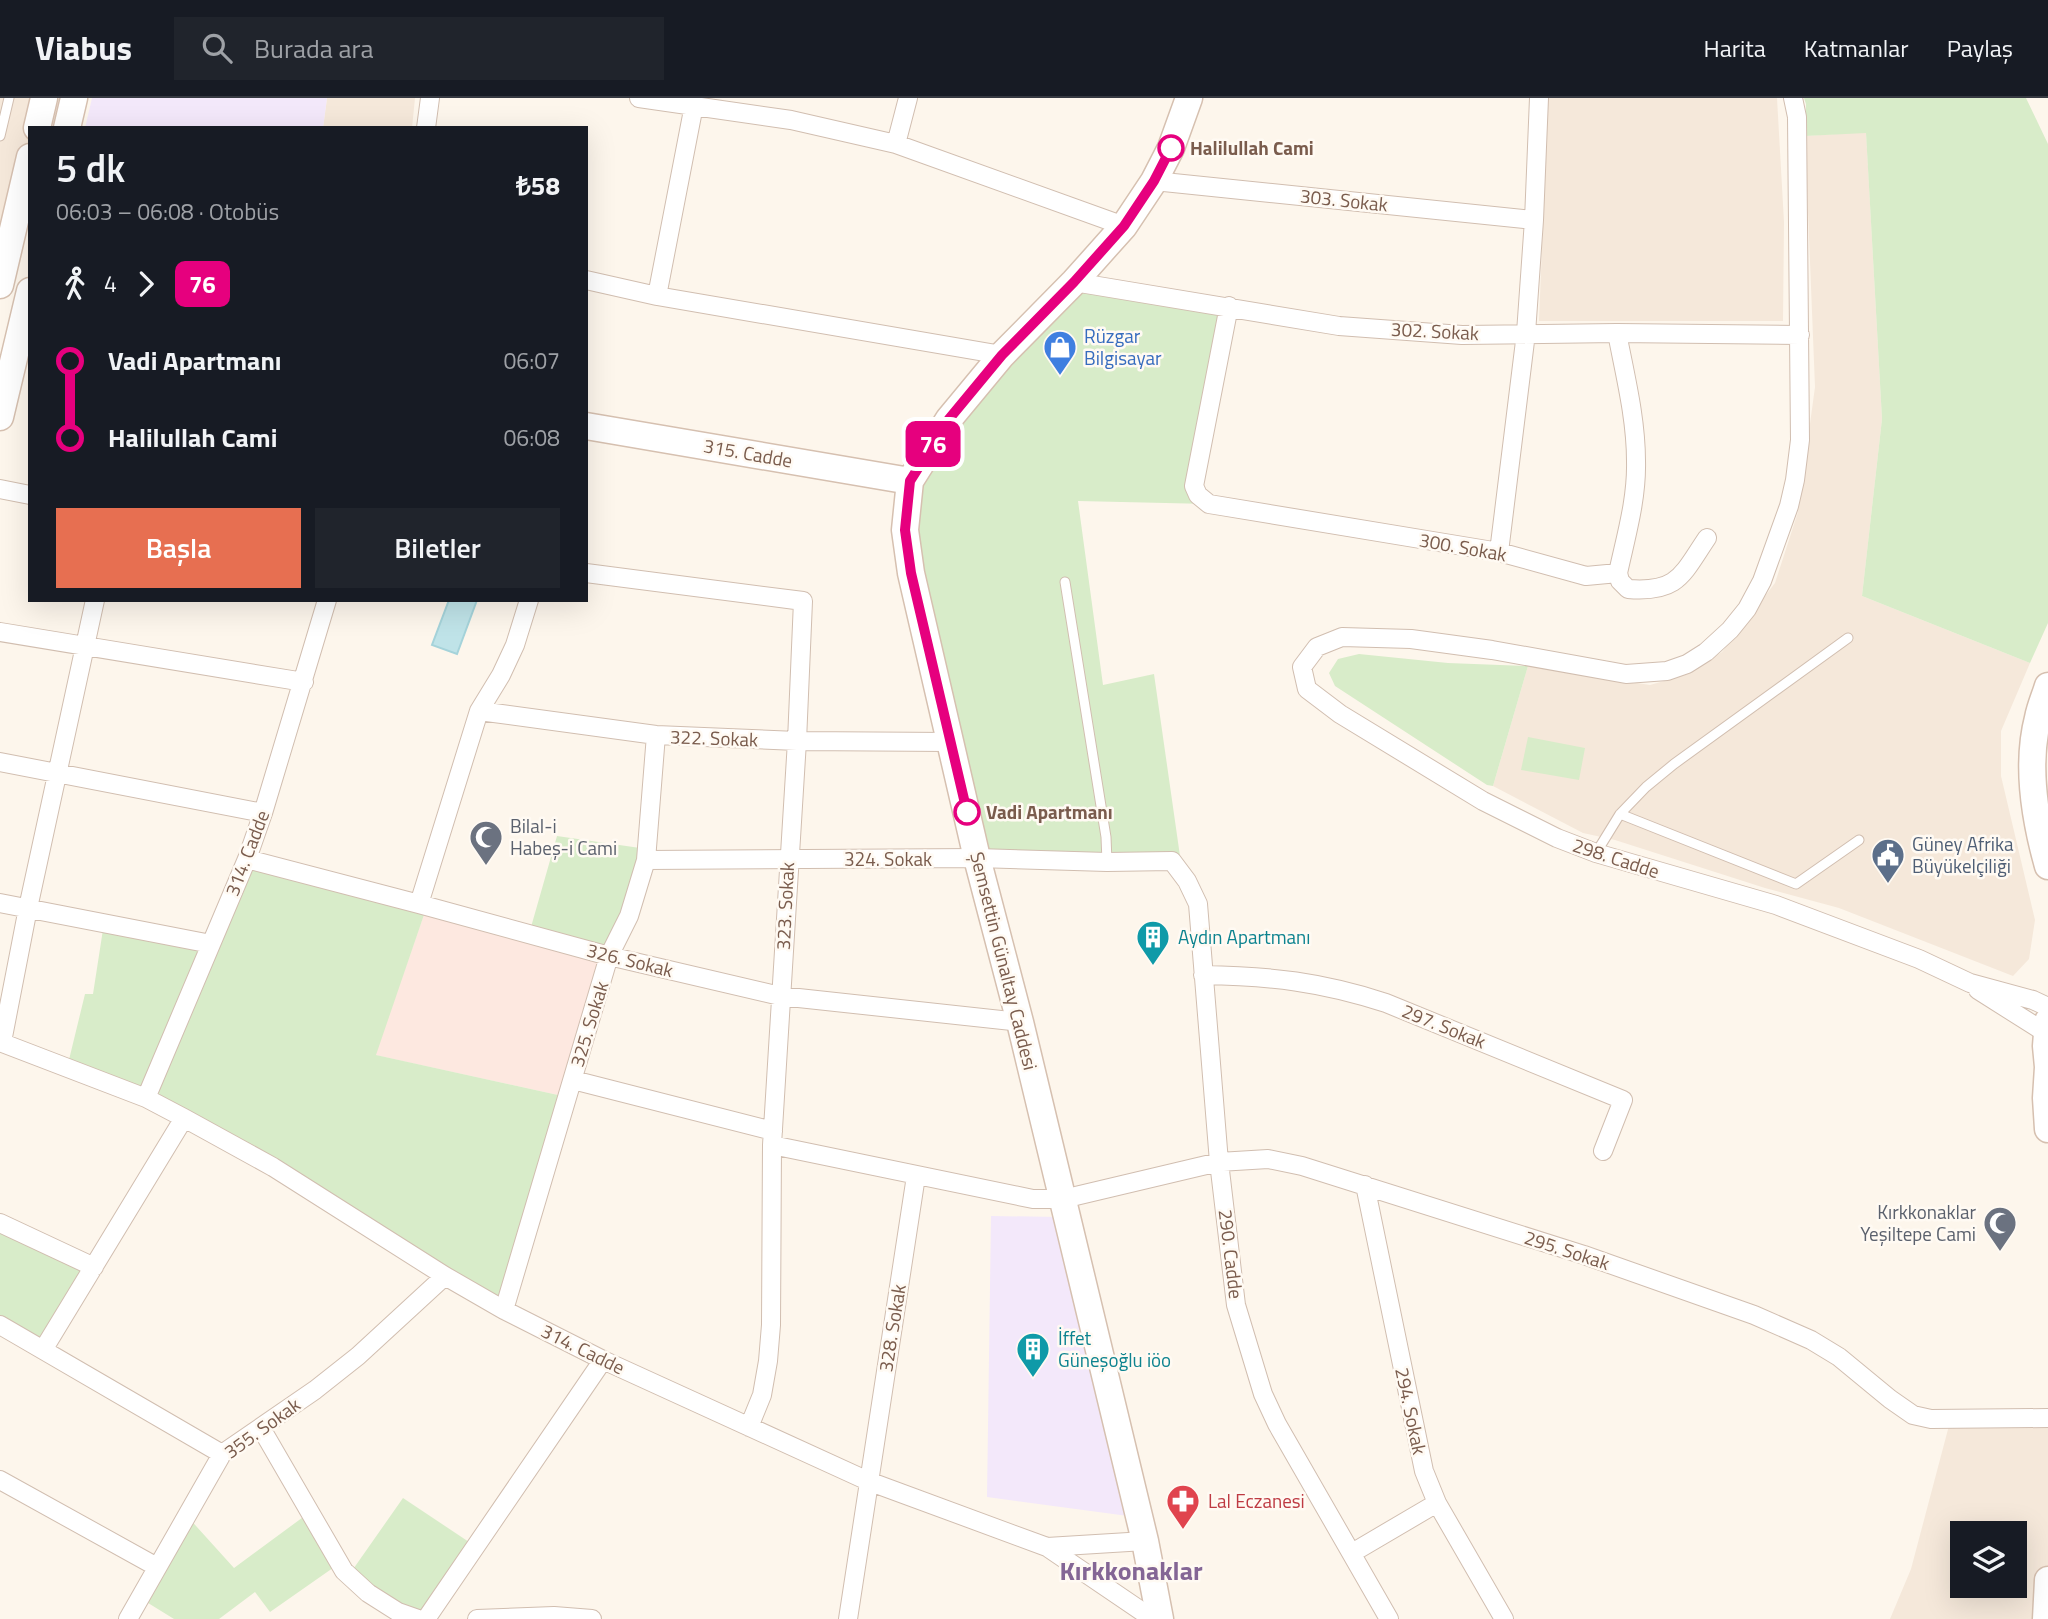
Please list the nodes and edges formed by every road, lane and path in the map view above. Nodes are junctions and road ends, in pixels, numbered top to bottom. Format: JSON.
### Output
{"nodes":[{"id":1,"x":9,"y":98,"type":"edge"},
{"id":2,"x":44,"y":98,"type":"edge"},
{"id":3,"x":74,"y":98,"type":"edge"},
{"id":4,"x":430,"y":98,"type":"edge"},
{"id":5,"x":639,"y":98,"type":"edge"},
{"id":6,"x":908,"y":98,"type":"edge"},
{"id":7,"x":1189,"y":98,"type":"edge"},
{"id":8,"x":1535,"y":98,"type":"edge"},
{"id":9,"x":1793,"y":98,"type":"edge"},
{"id":10,"x":694,"y":105,"type":"junction"},
{"id":11,"x":37,"y":126,"type":"edge"},
{"id":12,"x":67,"y":126,"type":"edge"},
{"id":13,"x":426,"y":126,"type":"edge"},
{"id":14,"x":0,"y":136,"type":"edge"},
{"id":15,"x":896,"y":144,"type":"junction"},
{"id":16,"x":28,"y":166,"type":"edge"},
{"id":17,"x":1154,"y":181,"type":"junction"},
{"id":18,"x":1534,"y":220,"type":"junction"},
{"id":19,"x":1124,"y":226,"type":"junction"},
{"id":20,"x":588,"y":280,"type":"edge"},
{"id":21,"x":1074,"y":282,"type":"junction"},
{"id":22,"x":0,"y":285,"type":"edge"},
{"id":23,"x":657,"y":296,"type":"junction"},
{"id":24,"x":28,"y":297,"type":"edge"},
{"id":25,"x":1229,"y":306,"type":"junction"},
{"id":26,"x":17,"y":328,"type":"edge"},
{"id":27,"x":1526,"y":333,"type":"junction"},
{"id":28,"x":1617,"y":333,"type":"junction"},
{"id":29,"x":1800,"y":335,"type":"junction"},
{"id":30,"x":1002,"y":355,"type":"junction"},
{"id":31,"x":0,"y":417,"type":"edge"},
{"id":32,"x":588,"y":426,"type":"edge"},
{"id":33,"x":910,"y":481,"type":"junction"},
{"id":34,"x":0,"y":489,"type":"edge"},
{"id":35,"x":28,"y":495,"type":"edge"},
{"id":36,"x":1707,"y":538,"type":"dead end"},
{"id":37,"x":1499,"y":552,"type":"junction"},
{"id":38,"x":588,"y":573,"type":"edge"},
{"id":39,"x":1618,"y":573,"type":"junction"},
{"id":40,"x":1065,"y":582,"type":"dead end"},
{"id":41,"x":95,"y":602,"type":"edge"},
{"id":42,"x":326,"y":602,"type":"edge"},
{"id":43,"x":528,"y":602,"type":"edge"},
{"id":44,"x":0,"y":632,"type":"edge"},
{"id":45,"x":1848,"y":638,"type":"dead end"},
{"id":46,"x":85,"y":646,"type":"junction"},
{"id":47,"x":304,"y":682,"type":"junction"},
{"id":48,"x":2048,"y":686,"type":"edge"},
{"id":49,"x":479,"y":711,"type":"junction"},
{"id":50,"x":656,"y":736,"type":"junction"},
{"id":51,"x":797,"y":741,"type":"junction"},
{"id":52,"x":950,"y":742,"type":"junction"},
{"id":53,"x":0,"y":762,"type":"edge"},
{"id":54,"x":58,"y":772,"type":"junction"},
{"id":55,"x":263,"y":813,"type":"junction"},
{"id":56,"x":1620,"y":814,"type":"junction"},
{"id":57,"x":1858,"y":840,"type":"dead end"},
{"id":58,"x":1596,"y":853,"type":"junction"},
{"id":59,"x":247,"y":859,"type":"junction"},
{"id":60,"x":977,"y":859,"type":"junction"},
{"id":61,"x":646,"y":860,"type":"junction"},
{"id":62,"x":788,"y":860,"type":"junction"},
{"id":63,"x":1107,"y":862,"type":"junction"},
{"id":64,"x":1172,"y":862,"type":"joint"},
{"id":65,"x":2048,"y":866,"type":"edge"},
{"id":66,"x":0,"y":902,"type":"edge"},
{"id":67,"x":419,"y":904,"type":"junction"},
{"id":68,"x":28,"y":908,"type":"junction"},
{"id":69,"x":211,"y":944,"type":"junction"},
{"id":70,"x":609,"y":956,"type":"junction"},
{"id":71,"x":1203,"y":975,"type":"junction"},
{"id":72,"x":1970,"y":983,"type":"junction"},
{"id":73,"x":780,"y":996,"type":"junction"},
{"id":74,"x":2047,"y":1020,"type":"edge"},
{"id":75,"x":1020,"y":1022,"type":"junction"},
{"id":76,"x":1,"y":1042,"type":"edge"},
{"id":77,"x":2048,"y":1067,"type":"edge"},
{"id":78,"x":573,"y":1080,"type":"junction"},
{"id":79,"x":146,"y":1098,"type":"junction"},
{"id":80,"x":184,"y":1118,"type":"junction"},
{"id":81,"x":2048,"y":1129,"type":"edge"},
{"id":82,"x":772,"y":1138,"type":"junction"},
{"id":83,"x":1603,"y":1150,"type":"dead end"},
{"id":84,"x":1219,"y":1162,"type":"junction"},
{"id":85,"x":916,"y":1176,"type":"junction"},
{"id":86,"x":1365,"y":1185,"type":"junction"},
{"id":87,"x":1063,"y":1199,"type":"junction"},
{"id":88,"x":0,"y":1223,"type":"edge"},
{"id":89,"x":94,"y":1267,"type":"junction"},
{"id":90,"x":445,"y":1276,"type":"junction"},
{"id":91,"x":505,"y":1310,"type":"junction"},
{"id":92,"x":0,"y":1325,"type":"edge"},
{"id":93,"x":43,"y":1350,"type":"junction"},
{"id":94,"x":603,"y":1360,"type":"junction"},
{"id":95,"x":2048,"y":1418,"type":"edge"},
{"id":96,"x":749,"y":1427,"type":"junction"},
{"id":97,"x":261,"y":1428,"type":"junction"},
{"id":98,"x":222,"y":1454,"type":"junction"},
{"id":99,"x":0,"y":1480,"type":"edge"},
{"id":100,"x":869,"y":1481,"type":"junction"},
{"id":101,"x":1437,"y":1503,"type":"junction"},
{"id":102,"x":1145,"y":1541,"type":"junction"},
{"id":103,"x":1047,"y":1547,"type":"junction"},
{"id":104,"x":1352,"y":1553,"type":"junction"},
{"id":105,"x":158,"y":1567,"type":"junction"},
{"id":106,"x":2048,"y":1580,"type":"edge"},
{"id":107,"x":521,"y":1618,"type":"edge"},
{"id":108,"x":128,"y":1619,"type":"edge"},
{"id":109,"x":418,"y":1619,"type":"edge"},
{"id":110,"x":426,"y":1619,"type":"edge"},
{"id":111,"x":477,"y":1619,"type":"edge"},
{"id":112,"x":592,"y":1619,"type":"edge"},
{"id":113,"x":848,"y":1619,"type":"edge"},
{"id":114,"x":1153,"y":1619,"type":"edge"},
{"id":115,"x":1160,"y":1619,"type":"edge"},
{"id":116,"x":1389,"y":1619,"type":"edge"},
{"id":117,"x":1504,"y":1619,"type":"edge"},
{"id":118,"x":2046,"y":1619,"type":"edge"}],
"edges":[{"from":1,"to":14,"type":"lane"},
{"from":2,"to":11,"type":"street"},
{"from":3,"to":12,"type":"street"},
{"from":4,"to":13,"type":"street"},
{"from":5,"to":10,"type":"street"},
{"from":6,"to":15,"type":"street"},
{"from":7,"to":17,"type":"street","name":"Şemsettin Günaltay Caddesi"},
{"from":8,"to":18,"type":"street"},
{"from":9,"to":29,"type":"street"},
{"from":10,"to":15,"type":"street"},
{"from":10,"to":23,"type":"street"},
{"from":15,"to":19,"type":"street"},
{"from":16,"to":22,"type":"street"},
{"from":17,"to":18,"type":"street","name":"303. Sokak"},
{"from":17,"to":19,"type":"street","name":"Şemsettin Günaltay Caddesi"},
{"from":18,"to":27,"type":"street"},
{"from":19,"to":21,"type":"street","name":"Şemsettin Günaltay Caddesi"},
{"from":20,"to":23,"type":"street"},
{"from":21,"to":25,"type":"street","name":"302. Sokak"},
{"from":21,"to":30,"type":"street","name":"Şemsettin Günaltay Caddesi"},
{"from":23,"to":30,"type":"street"},
{"from":24,"to":26,"type":"street"},
{"from":25,"to":27,"type":"street","name":"302. Sokak"},
{"from":25,"to":37,"type":"street","name":"300. Sokak"},
{"from":26,"to":31,"type":"street"},
{"from":27,"to":28,"type":"street","name":"302. Sokak"},
{"from":27,"to":37,"type":"street"},
{"from":28,"to":29,"type":"street","name":"302. Sokak"},
{"from":28,"to":39,"type":"street"},
{"from":29,"to":58,"type":"street","name":"298. Cadde"},
{"from":30,"to":33,"type":"street","name":"Şemsettin Günaltay Caddesi"},
{"from":32,"to":33,"type":"street","name":"315. Cadde"},
{"from":33,"to":52,"type":"street","name":"Şemsettin Günaltay Caddesi"},
{"from":34,"to":35,"type":"street"},
{"from":36,"to":39,"type":"street"},
{"from":37,"to":39,"type":"street","name":"300. Sokak"},
{"from":38,"to":51,"type":"street","name":"323. Sokak"},
{"from":40,"to":63,"type":"lane"},
{"from":41,"to":46,"type":"street"},
{"from":42,"to":47,"type":"street","name":"314. Cadde"},
{"from":43,"to":49,"type":"street"},
{"from":44,"to":46,"type":"street"},
{"from":45,"to":56,"type":"lane"},
{"from":46,"to":47,"type":"street"},
{"from":46,"to":54,"type":"street"},
{"from":47,"to":55,"type":"street","name":"314. Cadde"},
{"from":48,"to":65,"type":"street"},
{"from":49,"to":50,"type":"street","name":"322. Sokak"},
{"from":49,"to":67,"type":"street"},
{"from":50,"to":51,"type":"street","name":"322. Sokak"},
{"from":50,"to":61,"type":"street","name":"325. Sokak"},
{"from":51,"to":52,"type":"street","name":"322. Sokak"},
{"from":51,"to":62,"type":"street","name":"323. Sokak"},
{"from":52,"to":60,"type":"street","name":"Şemsettin Günaltay Caddesi"},
{"from":53,"to":54,"type":"street"},
{"from":54,"to":55,"type":"street"},
{"from":54,"to":68,"type":"street"},
{"from":55,"to":59,"type":"street","name":"314. Cadde"},
{"from":56,"to":57,"type":"lane"},
{"from":56,"to":58,"type":"lane"},
{"from":58,"to":72,"type":"street","name":"298. Cadde"},
{"from":59,"to":67,"type":"street","name":"326. Sokak"},
{"from":59,"to":69,"type":"street","name":"314. Cadde"},
{"from":60,"to":62,"type":"street","name":"324. Sokak"},
{"from":60,"to":63,"type":"street","name":"324. Sokak"},
{"from":60,"to":75,"type":"street","name":"Şemsettin Günaltay Caddesi"},
{"from":61,"to":62,"type":"street","name":"324. Sokak"},
{"from":61,"to":70,"type":"street","name":"325. Sokak"},
{"from":62,"to":73,"type":"street","name":"323. Sokak"},
{"from":63,"to":64,"type":"street","name":"324. Sokak"},
{"from":64,"to":71,"type":"street","name":"290. Cadde"},
{"from":66,"to":68,"type":"street"},
{"from":67,"to":70,"type":"street","name":"326. Sokak"},
{"from":68,"to":69,"type":"street"},
{"from":68,"to":76,"type":"street"},
{"from":69,"to":79,"type":"street","name":"314. Cadde"},
{"from":70,"to":73,"type":"street","name":"326. Sokak"},
{"from":70,"to":78,"type":"street","name":"325. Sokak"},
{"from":71,"to":83,"type":"street","name":"297. Sokak"},
{"from":71,"to":84,"type":"street","name":"290. Cadde"},
{"from":72,"to":74,"type":"street"},
{"from":72,"to":74,"type":"street"},
{"from":73,"to":75,"type":"street","name":"326. Sokak"},
{"from":73,"to":82,"type":"street","name":"323. Sokak"},
{"from":74,"to":77,"type":"street"},
{"from":75,"to":87,"type":"street","name":"Şemsettin Günaltay Caddesi"},
{"from":76,"to":79,"type":"street","name":"314. Cadde"},
{"from":77,"to":81,"type":"street"},
{"from":78,"to":82,"type":"street","name":"295. Sokak"},
{"from":78,"to":91,"type":"street","name":"325. Sokak"},
{"from":79,"to":80,"type":"street","name":"314. Cadde"},
{"from":80,"to":89,"type":"street"},
{"from":80,"to":90,"type":"street","name":"314. Cadde"},
{"from":82,"to":85,"type":"street","name":"295. Sokak"},
{"from":82,"to":96,"type":"street","name":"323. Sokak"},
{"from":84,"to":86,"type":"street","name":"295. Sokak"},
{"from":84,"to":87,"type":"street","name":"295. Sokak"},
{"from":84,"to":104,"type":"street","name":"290. Cadde"},
{"from":85,"to":87,"type":"street","name":"295. Sokak"},
{"from":85,"to":100,"type":"street","name":"328. Sokak"},
{"from":86,"to":95,"type":"street","name":"295. Sokak"},
{"from":86,"to":101,"type":"street","name":"294. Sokak"},
{"from":87,"to":102,"type":"street","name":"Şemsettin Günaltay Caddesi"},
{"from":88,"to":89,"type":"street"},
{"from":89,"to":93,"type":"street"},
{"from":90,"to":91,"type":"street","name":"314. Cadde"},
{"from":90,"to":97,"type":"street","name":"355. Sokak"},
{"from":91,"to":94,"type":"street","name":"314. Cadde"},
{"from":92,"to":93,"type":"street"},
{"from":93,"to":98,"type":"street"},
{"from":94,"to":96,"type":"street","name":"314. Cadde"},
{"from":94,"to":110,"type":"street"},
{"from":96,"to":100,"type":"street","name":"314. Cadde"},
{"from":97,"to":98,"type":"street","name":"355. Sokak"},
{"from":97,"to":109,"type":"street"},
{"from":98,"to":105,"type":"street","name":"355. Sokak"},
{"from":99,"to":105,"type":"street"},
{"from":100,"to":103,"type":"street","name":"314. Cadde"},
{"from":100,"to":113,"type":"street","name":"328. Sokak"},
{"from":101,"to":104,"type":"street"},
{"from":101,"to":117,"type":"street","name":"294. Sokak"},
{"from":102,"to":103,"type":"street"},
{"from":102,"to":115,"type":"street","name":"Şemsettin Günaltay Caddesi"},
{"from":103,"to":114,"type":"street"},
{"from":104,"to":116,"type":"street","name":"290. Cadde"},
{"from":105,"to":108,"type":"street","name":"355. Sokak"},
{"from":106,"to":118,"type":"street"},
{"from":107,"to":111,"type":"street"},
{"from":107,"to":112,"type":"street"}]}
